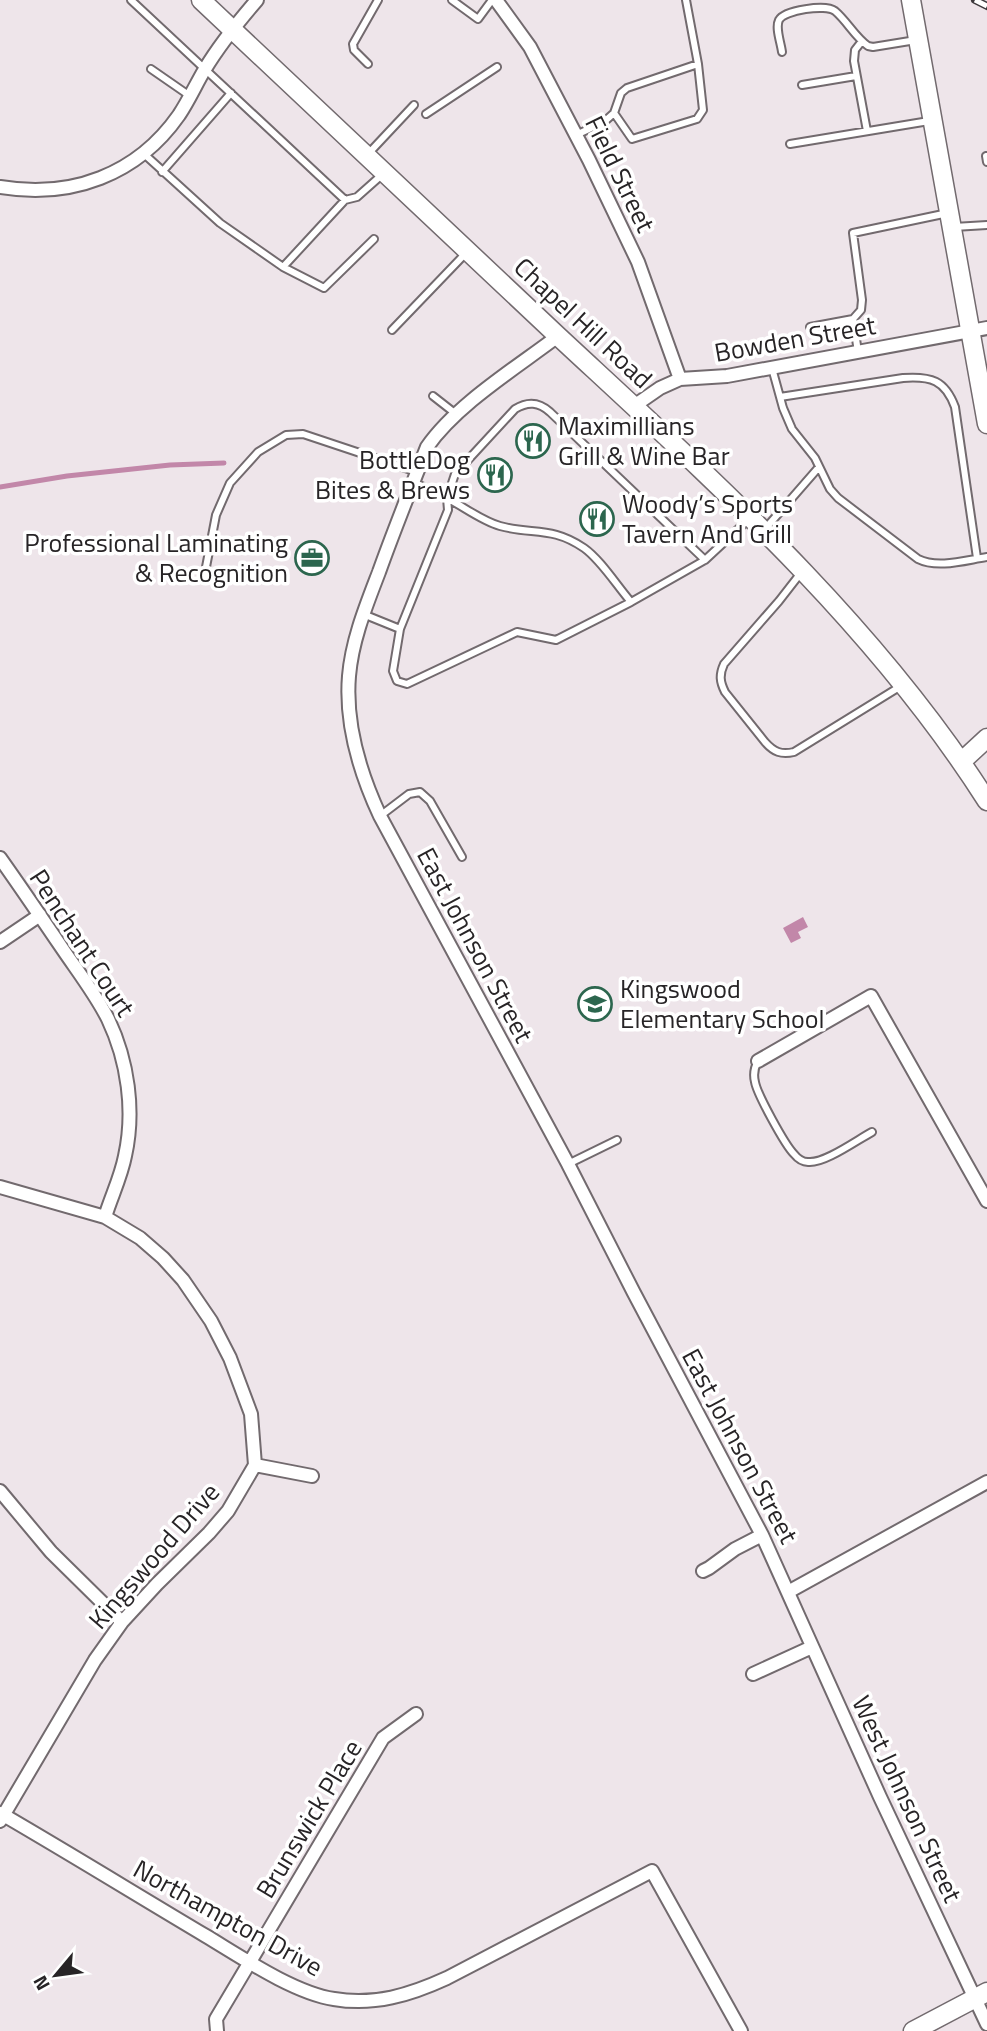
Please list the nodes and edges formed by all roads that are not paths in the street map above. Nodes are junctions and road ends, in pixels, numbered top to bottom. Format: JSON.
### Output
{"nodes":[{"id":1,"x":131,"y":0,"type":"edge"},
{"id":2,"x":201,"y":0,"type":"edge"},
{"id":3,"x":257,"y":0,"type":"edge"},
{"id":4,"x":378,"y":0,"type":"edge"},
{"id":5,"x":452,"y":0,"type":"edge"},
{"id":6,"x":494,"y":0,"type":"edge"},
{"id":7,"x":686,"y":0,"type":"edge"},
{"id":8,"x":911,"y":0,"type":"edge"},
{"id":9,"x":232,"y":29,"type":"junction"},
{"id":10,"x":918,"y":39,"type":"junction"},
{"id":11,"x":862,"y":41,"type":"junction"},
{"id":12,"x":782,"y":52,"type":"dead end"},
{"id":13,"x":368,"y":64,"type":"dead end"},
{"id":14,"x":698,"y":64,"type":"junction"},
{"id":15,"x":497,"y":67,"type":"dead end"},
{"id":16,"x":152,"y":69,"type":"dead end"},
{"id":17,"x":205,"y":69,"type":"junction"},
{"id":18,"x":856,"y":76,"type":"junction"},
{"id":19,"x":802,"y":85,"type":"dead end"},
{"id":20,"x":231,"y":93,"type":"junction"},
{"id":21,"x":190,"y":96,"type":"junction"},
{"id":22,"x":414,"y":105,"type":"dead end"},
{"id":23,"x":614,"y":113,"type":"junction"},
{"id":24,"x":426,"y":114,"type":"dead end"},
{"id":25,"x":933,"y":120,"type":"junction"},
{"id":26,"x":867,"y":131,"type":"junction"},
{"id":27,"x":576,"y":135,"type":"junction"},
{"id":28,"x":790,"y":144,"type":"dead end"},
{"id":29,"x":143,"y":153,"type":"junction"},
{"id":30,"x":366,"y":155,"type":"junction"},
{"id":31,"x":162,"y":172,"type":"junction"},
{"id":32,"x":385,"y":172,"type":"junction"},
{"id":33,"x":0,"y":187,"type":"edge"},
{"id":34,"x":345,"y":200,"type":"junction"},
{"id":35,"x":951,"y":220,"type":"junction"},
{"id":36,"x":987,"y":225,"type":"edge"},
{"id":37,"x":374,"y":239,"type":"dead end"},
{"id":38,"x":468,"y":251,"type":"junction"},
{"id":39,"x":283,"y":267,"type":"junction"},
{"id":40,"x":853,"y":319,"type":"junction"},
{"id":41,"x":810,"y":327,"type":"dead end"},
{"id":42,"x":392,"y":330,"type":"dead end"},
{"id":43,"x":979,"y":330,"type":"edge"},
{"id":44,"x":558,"y":336,"type":"junction"},
{"id":45,"x":858,"y":352,"type":"junction"},
{"id":46,"x":772,"y":368,"type":"junction"},
{"id":47,"x":680,"y":379,"type":"junction"},
{"id":48,"x":433,"y":396,"type":"dead end"},
{"id":49,"x":780,"y":397,"type":"junction"},
{"id":50,"x":634,"y":406,"type":"junction"},
{"id":51,"x":456,"y":414,"type":"junction"},
{"id":52,"x":987,"y":424,"type":"edge"},
{"id":53,"x":819,"y":467,"type":"junction"},
{"id":54,"x":415,"y":477,"type":"junction"},
{"id":55,"x":447,"y":498,"type":"junction"},
{"id":56,"x":757,"y":524,"type":"junction"},
{"id":57,"x":987,"y":557,"type":"edge"},
{"id":58,"x":977,"y":558,"type":"junction"},
{"id":59,"x":705,"y":560,"type":"junction"},
{"id":60,"x":206,"y":567,"type":"dead end"},
{"id":61,"x":803,"y":571,"type":"junction"},
{"id":62,"x":631,"y":602,"type":"junction"},
{"id":63,"x":363,"y":614,"type":"junction"},
{"id":64,"x":401,"y":629,"type":"junction"},
{"id":65,"x":902,"y":685,"type":"junction"},
{"id":66,"x":987,"y":738,"type":"edge"},
{"id":67,"x":961,"y":762,"type":"junction"},
{"id":68,"x":987,"y":801,"type":"edge"},
{"id":69,"x":380,"y":816,"type":"junction"},
{"id":70,"x":462,"y":857,"type":"dead end"},
{"id":71,"x":0,"y":858,"type":"edge"},
{"id":72,"x":40,"y":915,"type":"junction"},
{"id":73,"x":0,"y":942,"type":"edge"},
{"id":74,"x":758,"y":1061,"type":"joint"},
{"id":75,"x":872,"y":1132,"type":"dead end"},
{"id":76,"x":617,"y":1140,"type":"dead end"},
{"id":77,"x":568,"y":1164,"type":"junction"},
{"id":78,"x":0,"y":1187,"type":"edge"},
{"id":79,"x":987,"y":1200,"type":"edge"},
{"id":80,"x":105,"y":1217,"type":"junction"},
{"id":81,"x":255,"y":1465,"type":"junction"},
{"id":82,"x":312,"y":1476,"type":"dead end"},
{"id":83,"x":987,"y":1482,"type":"edge"},
{"id":84,"x":0,"y":1491,"type":"edge"},
{"id":85,"x":762,"y":1535,"type":"junction"},
{"id":86,"x":703,"y":1571,"type":"dead end"},
{"id":87,"x":788,"y":1592,"type":"junction"},
{"id":88,"x":122,"y":1622,"type":"junction"},
{"id":89,"x":813,"y":1647,"type":"junction"},
{"id":90,"x":752,"y":1674,"type":"dead end"},
{"id":91,"x":416,"y":1714,"type":"dead end"},
{"id":92,"x":1,"y":1816,"type":"edge"},
{"id":93,"x":250,"y":1962,"type":"junction"},
{"id":94,"x":981,"y":1995,"type":"edge"},
{"id":95,"x":987,"y":2024,"type":"edge"},
{"id":96,"x":217,"y":2031,"type":"edge"},
{"id":97,"x":741,"y":2031,"type":"edge"},
{"id":98,"x":913,"y":2031,"type":"edge"}],
"edges":[{"from":1,"to":17,"type":"lane"},
{"from":2,"to":9,"type":"main road","name":"Chapel Hill Road"},
{"from":3,"to":9,"type":"street"},
{"from":4,"to":13,"type":"lane"},
{"from":5,"to":6,"type":"lane"},
{"from":6,"to":27,"type":"street","name":"Field Street"},
{"from":7,"to":14,"type":"lane"},
{"from":8,"to":10,"type":"main road"},
{"from":9,"to":17,"type":"street"},
{"from":9,"to":30,"type":"main road","name":"Chapel Hill Road"},
{"from":10,"to":11,"type":"lane"},
{"from":10,"to":25,"type":"main road"},
{"from":11,"to":12,"type":"lane"},
{"from":11,"to":18,"type":"lane"},
{"from":14,"to":23,"type":"lane"},
{"from":14,"to":23,"type":"lane"},
{"from":15,"to":24,"type":"lane"},
{"from":16,"to":21,"type":"lane"},
{"from":17,"to":20,"type":"lane"},
{"from":17,"to":21,"type":"street"},
{"from":18,"to":19,"type":"lane"},
{"from":18,"to":26,"type":"lane"},
{"from":20,"to":31,"type":"lane"},
{"from":20,"to":34,"type":"lane"},
{"from":21,"to":29,"type":"street"},
{"from":22,"to":30,"type":"lane"},
{"from":23,"to":27,"type":"lane"},
{"from":25,"to":26,"type":"lane"},
{"from":25,"to":35,"type":"main road"},
{"from":26,"to":28,"type":"lane"},
{"from":27,"to":47,"type":"street","name":"Field Street"},
{"from":29,"to":31,"type":"lane"},
{"from":29,"to":33,"type":"street"},
{"from":30,"to":32,"type":"main road","name":"Chapel Hill Road"},
{"from":31,"to":39,"type":"lane"},
{"from":32,"to":34,"type":"lane"},
{"from":32,"to":38,"type":"main road","name":"Chapel Hill Road"},
{"from":34,"to":39,"type":"lane"},
{"from":35,"to":36,"type":"lane"},
{"from":35,"to":40,"type":"lane"},
{"from":35,"to":43,"type":"main road"},
{"from":37,"to":39,"type":"lane"},
{"from":38,"to":42,"type":"lane"},
{"from":38,"to":44,"type":"main road","name":"Chapel Hill Road"},
{"from":40,"to":41,"type":"lane"},
{"from":40,"to":45,"type":"lane"},
{"from":43,"to":45,"type":"street","name":"Bowden Street"},
{"from":43,"to":52,"type":"main road"},
{"from":44,"to":50,"type":"main road","name":"Chapel Hill Road"},
{"from":44,"to":51,"type":"street","name":"East Johnson Street"},
{"from":45,"to":46,"type":"street","name":"Bowden Street"},
{"from":46,"to":47,"type":"street","name":"Bowden Street"},
{"from":46,"to":49,"type":"lane"},
{"from":47,"to":50,"type":"street","name":"Bowden Street"},
{"from":48,"to":51,"type":"lane"},
{"from":49,"to":53,"type":"lane"},
{"from":49,"to":58,"type":"lane"},
{"from":50,"to":56,"type":"main road","name":"Chapel Hill Road"},
{"from":51,"to":54,"type":"street","name":"East Johnson Street"},
{"from":53,"to":56,"type":"lane"},
{"from":53,"to":58,"type":"lane"},
{"from":54,"to":55,"type":"lane"},
{"from":54,"to":60,"type":"lane"},
{"from":54,"to":63,"type":"street","name":"East Johnson Street"},
{"from":55,"to":59,"type":"lane"},
{"from":55,"to":62,"type":"lane"},
{"from":55,"to":64,"type":"lane"},
{"from":56,"to":59,"type":"lane"},
{"from":56,"to":61,"type":"main road","name":"Chapel Hill Road"},
{"from":57,"to":58,"type":"lane"},
{"from":59,"to":62,"type":"lane"},
{"from":61,"to":65,"type":"main road","name":"Chapel Hill Road"},
{"from":61,"to":65,"type":"lane"},
{"from":62,"to":64,"type":"lane"},
{"from":63,"to":64,"type":"lane"},
{"from":63,"to":69,"type":"street","name":"East Johnson Street"},
{"from":65,"to":67,"type":"main road","name":"Chapel Hill Road"},
{"from":66,"to":67,"type":"main road"},
{"from":67,"to":68,"type":"main road","name":"Chapel Hill Road"},
{"from":69,"to":70,"type":"lane"},
{"from":69,"to":77,"type":"street","name":"East Johnson Street"},
{"from":71,"to":72,"type":"street","name":"Penchant Court"},
{"from":72,"to":73,"type":"street"},
{"from":72,"to":80,"type":"street","name":"Penchant Court"},
{"from":74,"to":75,"type":"lane"},
{"from":74,"to":79,"type":"street"},
{"from":76,"to":77,"type":"lane"},
{"from":77,"to":85,"type":"street","name":"East Johnson Street"},
{"from":78,"to":80,"type":"street"},
{"from":80,"to":81,"type":"street"},
{"from":81,"to":82,"type":"street"},
{"from":81,"to":88,"type":"street","name":"Kingswood Drive"},
{"from":83,"to":87,"type":"street"},
{"from":84,"to":88,"type":"street"},
{"from":85,"to":86,"type":"street"},
{"from":85,"to":87,"type":"street","name":"East Johnson Street"},
{"from":87,"to":89,"type":"street","name":"West Johnson Street"},
{"from":88,"to":92,"type":"street","name":"Kingswood Drive"},
{"from":89,"to":90,"type":"street"},
{"from":89,"to":94,"type":"street","name":"West Johnson Street"},
{"from":91,"to":93,"type":"street","name":"Brunswick Place"},
{"from":92,"to":93,"type":"street","name":"Northampton Drive"},
{"from":93,"to":96,"type":"street","name":"Brunswick Place"},
{"from":93,"to":97,"type":"street","name":"Northampton Drive"},
{"from":94,"to":95,"type":"street","name":"West Johnson Street"},
{"from":94,"to":98,"type":"main road"}]}
